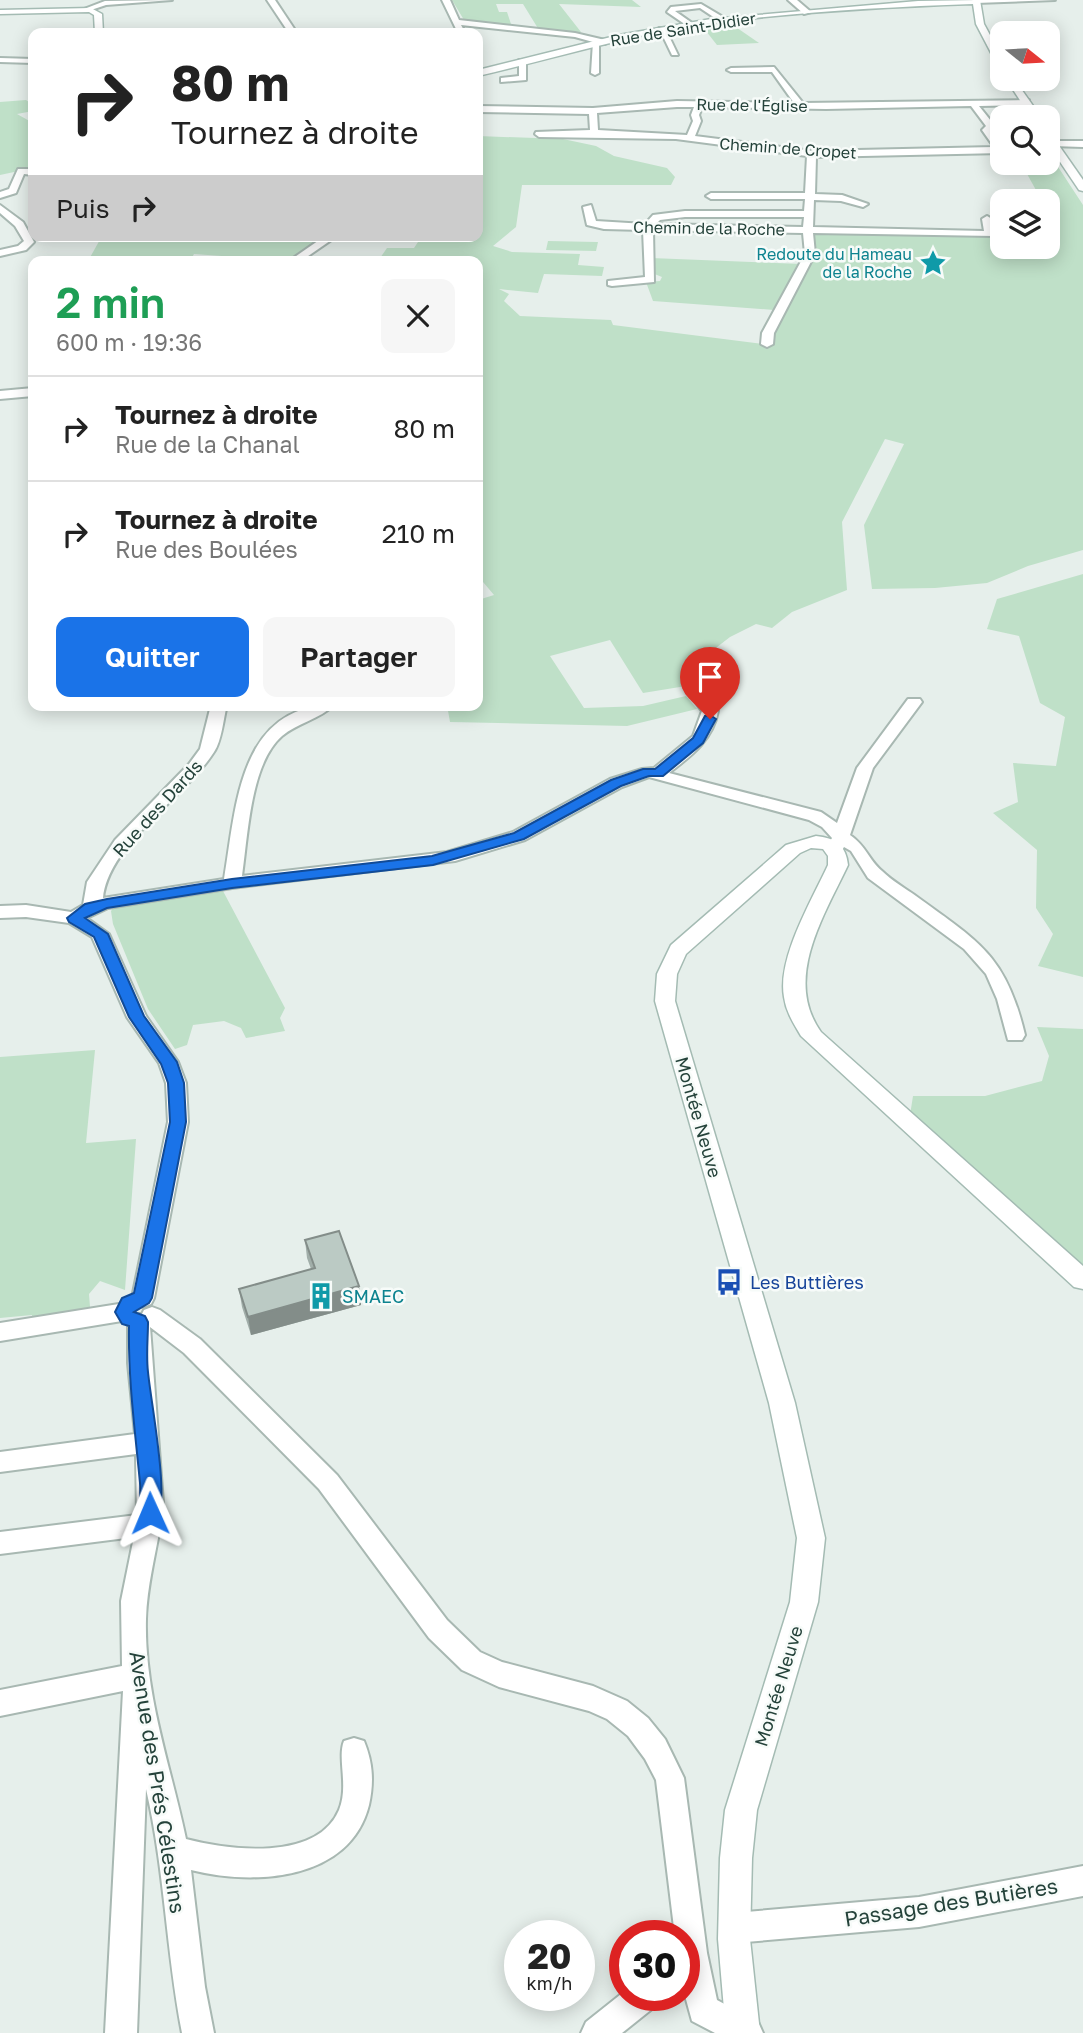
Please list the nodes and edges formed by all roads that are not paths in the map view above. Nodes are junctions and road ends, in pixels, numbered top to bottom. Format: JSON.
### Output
{"nodes":[{"id":1,"x":169,"y":0,"type":"edge"},
{"id":2,"x":271,"y":0,"type":"edge"},
{"id":3,"x":446,"y":0,"type":"edge"},
{"id":4,"x":792,"y":0,"type":"edge"},
{"id":5,"x":1051,"y":0,"type":"edge"},
{"id":6,"x":916,"y":1,"type":"edge"},
{"id":7,"x":976,"y":1,"type":"edge"},
{"id":8,"x":704,"y":3,"type":"edge"},
{"id":9,"x":88,"y":9,"type":"junction"},
{"id":10,"x":0,"y":12,"type":"edge"},
{"id":11,"x":807,"y":12,"type":"junction"},
{"id":12,"x":724,"y":20,"type":"junction"},
{"id":13,"x":457,"y":22,"type":"junction"},
{"id":14,"x":690,"y":25,"type":"junction"},
{"id":15,"x":99,"y":28,"type":"edge"},
{"id":16,"x":290,"y":28,"type":"edge"},
{"id":17,"x":459,"y":28,"type":"edge"},
{"id":18,"x":662,"y":30,"type":"junction"},
{"id":19,"x":599,"y":43,"type":"junction"},
{"id":20,"x":990,"y":43,"type":"edge"},
{"id":21,"x":675,"y":52,"type":"dead end"},
{"id":22,"x":0,"y":60,"type":"edge"},
{"id":23,"x":28,"y":61,"type":"edge"},
{"id":24,"x":522,"y":62,"type":"junction"},
{"id":25,"x":731,"y":70,"type":"dead end"},
{"id":26,"x":483,"y":72,"type":"edge"},
{"id":27,"x":594,"y":73,"type":"dead end"},
{"id":28,"x":504,"y":80,"type":"dead end"},
{"id":29,"x":1018,"y":91,"type":"edge"},
{"id":30,"x":683,"y":92,"type":"dead end"},
{"id":31,"x":1026,"y":102,"type":"junction"},
{"id":32,"x":973,"y":103,"type":"junction"},
{"id":33,"x":677,"y":104,"type":"junction"},
{"id":34,"x":699,"y":104,"type":"junction"},
{"id":35,"x":800,"y":105,"type":"junction"},
{"id":36,"x":1028,"y":105,"type":"edge"},
{"id":37,"x":483,"y":109,"type":"edge"},
{"id":38,"x":593,"y":111,"type":"junction"},
{"id":39,"x":990,"y":126,"type":"edge"},
{"id":40,"x":598,"y":133,"type":"junction"},
{"id":41,"x":539,"y":134,"type":"dead end"},
{"id":42,"x":690,"y":138,"type":"junction"},
{"id":43,"x":1083,"y":144,"type":"edge"},
{"id":44,"x":1060,"y":145,"type":"edge"},
{"id":45,"x":990,"y":150,"type":"edge"},
{"id":46,"x":811,"y":153,"type":"junction"},
{"id":47,"x":1060,"y":156,"type":"edge"},
{"id":48,"x":28,"y":172,"type":"edge"},
{"id":49,"x":1083,"y":188,"type":"edge"},
{"id":50,"x":0,"y":195,"type":"edge"},
{"id":51,"x":711,"y":196,"type":"dead end"},
{"id":52,"x":810,"y":197,"type":"junction"},
{"id":53,"x":863,"y":204,"type":"dead end"},
{"id":54,"x":0,"y":207,"type":"edge"},
{"id":55,"x":589,"y":207,"type":"dead end"},
{"id":56,"x":809,"y":214,"type":"junction"},
{"id":57,"x":9,"y":216,"type":"junction"},
{"id":58,"x":987,"y":219,"type":"dead end"},
{"id":59,"x":28,"y":223,"type":"edge"},
{"id":60,"x":19,"y":224,"type":"junction"},
{"id":61,"x":648,"y":228,"type":"junction"},
{"id":62,"x":808,"y":230,"type":"junction"},
{"id":63,"x":28,"y":240,"type":"edge"},
{"id":64,"x":29,"y":242,"type":"edge"},
{"id":65,"x":323,"y":242,"type":"edge"},
{"id":66,"x":22,"y":248,"type":"junction"},
{"id":67,"x":34,"y":250,"type":"dead end"},
{"id":68,"x":0,"y":253,"type":"edge"},
{"id":69,"x":302,"y":256,"type":"edge"},
{"id":70,"x":612,"y":282,"type":"dead end"},
{"id":71,"x":767,"y":344,"type":"dead end"},
{"id":72,"x":28,"y":393,"type":"edge"},
{"id":73,"x":0,"y":395,"type":"edge"},
{"id":74,"x":695,"y":690,"type":"dead end"},
{"id":75,"x":914,"y":702,"type":"dead end"},
{"id":76,"x":218,"y":711,"type":"edge"},
{"id":77,"x":315,"y":711,"type":"edge"},
{"id":78,"x":658,"y":773,"type":"junction"},
{"id":79,"x":838,"y":843,"type":"junction"},
{"id":80,"x":232,"y":883,"type":"junction"},
{"id":81,"x":0,"y":912,"type":"edge"},
{"id":82,"x":82,"y":913,"type":"junction"},
{"id":83,"x":1016,"y":1035,"type":"dead end"},
{"id":84,"x":1083,"y":1280,"type":"edge"},
{"id":85,"x":139,"y":1312,"type":"junction"},
{"id":86,"x":0,"y":1332,"type":"edge"},
{"id":87,"x":146,"y":1443,"type":"junction"},
{"id":88,"x":0,"y":1462,"type":"edge"},
{"id":89,"x":150,"y":1524,"type":"junction"},
{"id":90,"x":0,"y":1543,"type":"edge"},
{"id":91,"x":137,"y":1676,"type":"junction"},
{"id":92,"x":0,"y":1703,"type":"edge"},
{"id":93,"x":354,"y":1751,"type":"dead end"},
{"id":94,"x":173,"y":1850,"type":"junction"},
{"id":95,"x":1083,"y":1881,"type":"edge"},
{"id":96,"x":734,"y":1928,"type":"junction"},
{"id":97,"x":625,"y":2011,"type":"edge"},
{"id":98,"x":744,"y":2032,"type":"edge"},
{"id":99,"x":121,"y":2033,"type":"edge"},
{"id":100,"x":198,"y":2033,"type":"edge"},
{"id":101,"x":597,"y":2033,"type":"edge"}],
"edges":[{"from":1,"to":9,"type":"street"},
{"from":2,"to":16,"type":"street"},
{"from":3,"to":13,"type":"street"},
{"from":4,"to":11,"type":"street"},
{"from":5,"to":7,"type":"street"},
{"from":6,"to":7,"type":"street","name":"Rue de Saint-Didier"},
{"from":6,"to":11,"type":"street","name":"Rue de Saint-Didier"},
{"from":7,"to":20,"type":"street"},
{"from":8,"to":12,"type":"street"},
{"from":8,"to":14,"type":"street"},
{"from":9,"to":10,"type":"street"},
{"from":9,"to":15,"type":"street"},
{"from":11,"to":12,"type":"street","name":"Rue de Saint-Didier"},
{"from":12,"to":14,"type":"street","name":"Rue de Saint-Didier"},
{"from":13,"to":17,"type":"street"},
{"from":13,"to":19,"type":"street"},
{"from":14,"to":18,"type":"street","name":"Rue de Saint-Didier"},
{"from":18,"to":19,"type":"street","name":"Rue de Saint-Didier"},
{"from":18,"to":21,"type":"street"},
{"from":19,"to":24,"type":"street","name":"Rue de Saint-Didier"},
{"from":19,"to":27,"type":"street"},
{"from":22,"to":23,"type":"street"},
{"from":24,"to":26,"type":"street","name":"Rue de Saint-Didier"},
{"from":24,"to":28,"type":"street"},
{"from":25,"to":35,"type":"street"},
{"from":29,"to":31,"type":"street"},
{"from":30,"to":33,"type":"street"},
{"from":31,"to":32,"type":"street","name":"Rue de l'Église"},
{"from":31,"to":36,"type":"street"},
{"from":32,"to":35,"type":"street","name":"Rue de l'Église"},
{"from":32,"to":39,"type":"street"},
{"from":33,"to":34,"type":"street","name":"Rue de l'Église"},
{"from":33,"to":38,"type":"street","name":"Rue de l'Église"},
{"from":34,"to":35,"type":"street","name":"Rue de l'Église"},
{"from":34,"to":42,"type":"street"},
{"from":37,"to":38,"type":"street","name":"Rue de l'Église"},
{"from":38,"to":40,"type":"street"},
{"from":40,"to":41,"type":"street","name":"Chemin de Cropet"},
{"from":40,"to":42,"type":"street","name":"Chemin de Cropet"},
{"from":42,"to":46,"type":"street","name":"Chemin de Cropet"},
{"from":43,"to":44,"type":"street"},
{"from":45,"to":46,"type":"street","name":"Chemin de Cropet"},
{"from":46,"to":52,"type":"street","name":"Chemin de la Roche"},
{"from":47,"to":49,"type":"street"},
{"from":48,"to":50,"type":"street"},
{"from":51,"to":52,"type":"street"},
{"from":52,"to":53,"type":"street"},
{"from":52,"to":56,"type":"street","name":"Chemin de la Roche"},
{"from":54,"to":57,"type":"street"},
{"from":54,"to":57,"type":"street"},
{"from":55,"to":61,"type":"street","name":"Chemin de la Roche"},
{"from":56,"to":61,"type":"street"},
{"from":56,"to":62,"type":"street","name":"Chemin de la Roche"},
{"from":57,"to":60,"type":"street"},
{"from":58,"to":62,"type":"street"},
{"from":59,"to":60,"type":"street"},
{"from":60,"to":63,"type":"street"},
{"from":61,"to":62,"type":"street","name":"Chemin de la Roche"},
{"from":61,"to":70,"type":"street"},
{"from":62,"to":71,"type":"street"},
{"from":64,"to":66,"type":"street"},
{"from":65,"to":69,"type":"street"},
{"from":66,"to":67,"type":"street"},
{"from":66,"to":68,"type":"street"},
{"from":72,"to":73,"type":"street"},
{"from":74,"to":78,"type":"street"},
{"from":75,"to":79,"type":"street"},
{"from":76,"to":82,"type":"street","name":"Rue des Dards"},
{"from":77,"to":80,"type":"street"},
{"from":78,"to":79,"type":"street"},
{"from":78,"to":80,"type":"street"},
{"from":79,"to":83,"type":"street"},
{"from":79,"to":84,"type":"street"},
{"from":79,"to":96,"type":"street","name":"Montée Neuve"},
{"from":80,"to":82,"type":"street"},
{"from":81,"to":82,"type":"street"},
{"from":82,"to":85,"type":"street","name":"Avenue des Prés Célestins"},
{"from":85,"to":86,"type":"street"},
{"from":85,"to":87,"type":"street","name":"Avenue des Prés Célestins"},
{"from":85,"to":98,"type":"street"},
{"from":87,"to":88,"type":"street"},
{"from":87,"to":89,"type":"street","name":"Avenue des Prés Célestins"},
{"from":89,"to":90,"type":"street"},
{"from":89,"to":91,"type":"street","name":"Avenue des Prés Célestins"},
{"from":91,"to":92,"type":"street"},
{"from":91,"to":94,"type":"street","name":"Avenue des Prés Célestins"},
{"from":91,"to":99,"type":"street"},
{"from":93,"to":94,"type":"street"},
{"from":94,"to":100,"type":"street","name":"Avenue des Prés Célestins"},
{"from":95,"to":96,"type":"street","name":"Passage des Butières"},
{"from":96,"to":98,"type":"street","name":"Montée Neuve"},
{"from":97,"to":101,"type":"street"}]}
